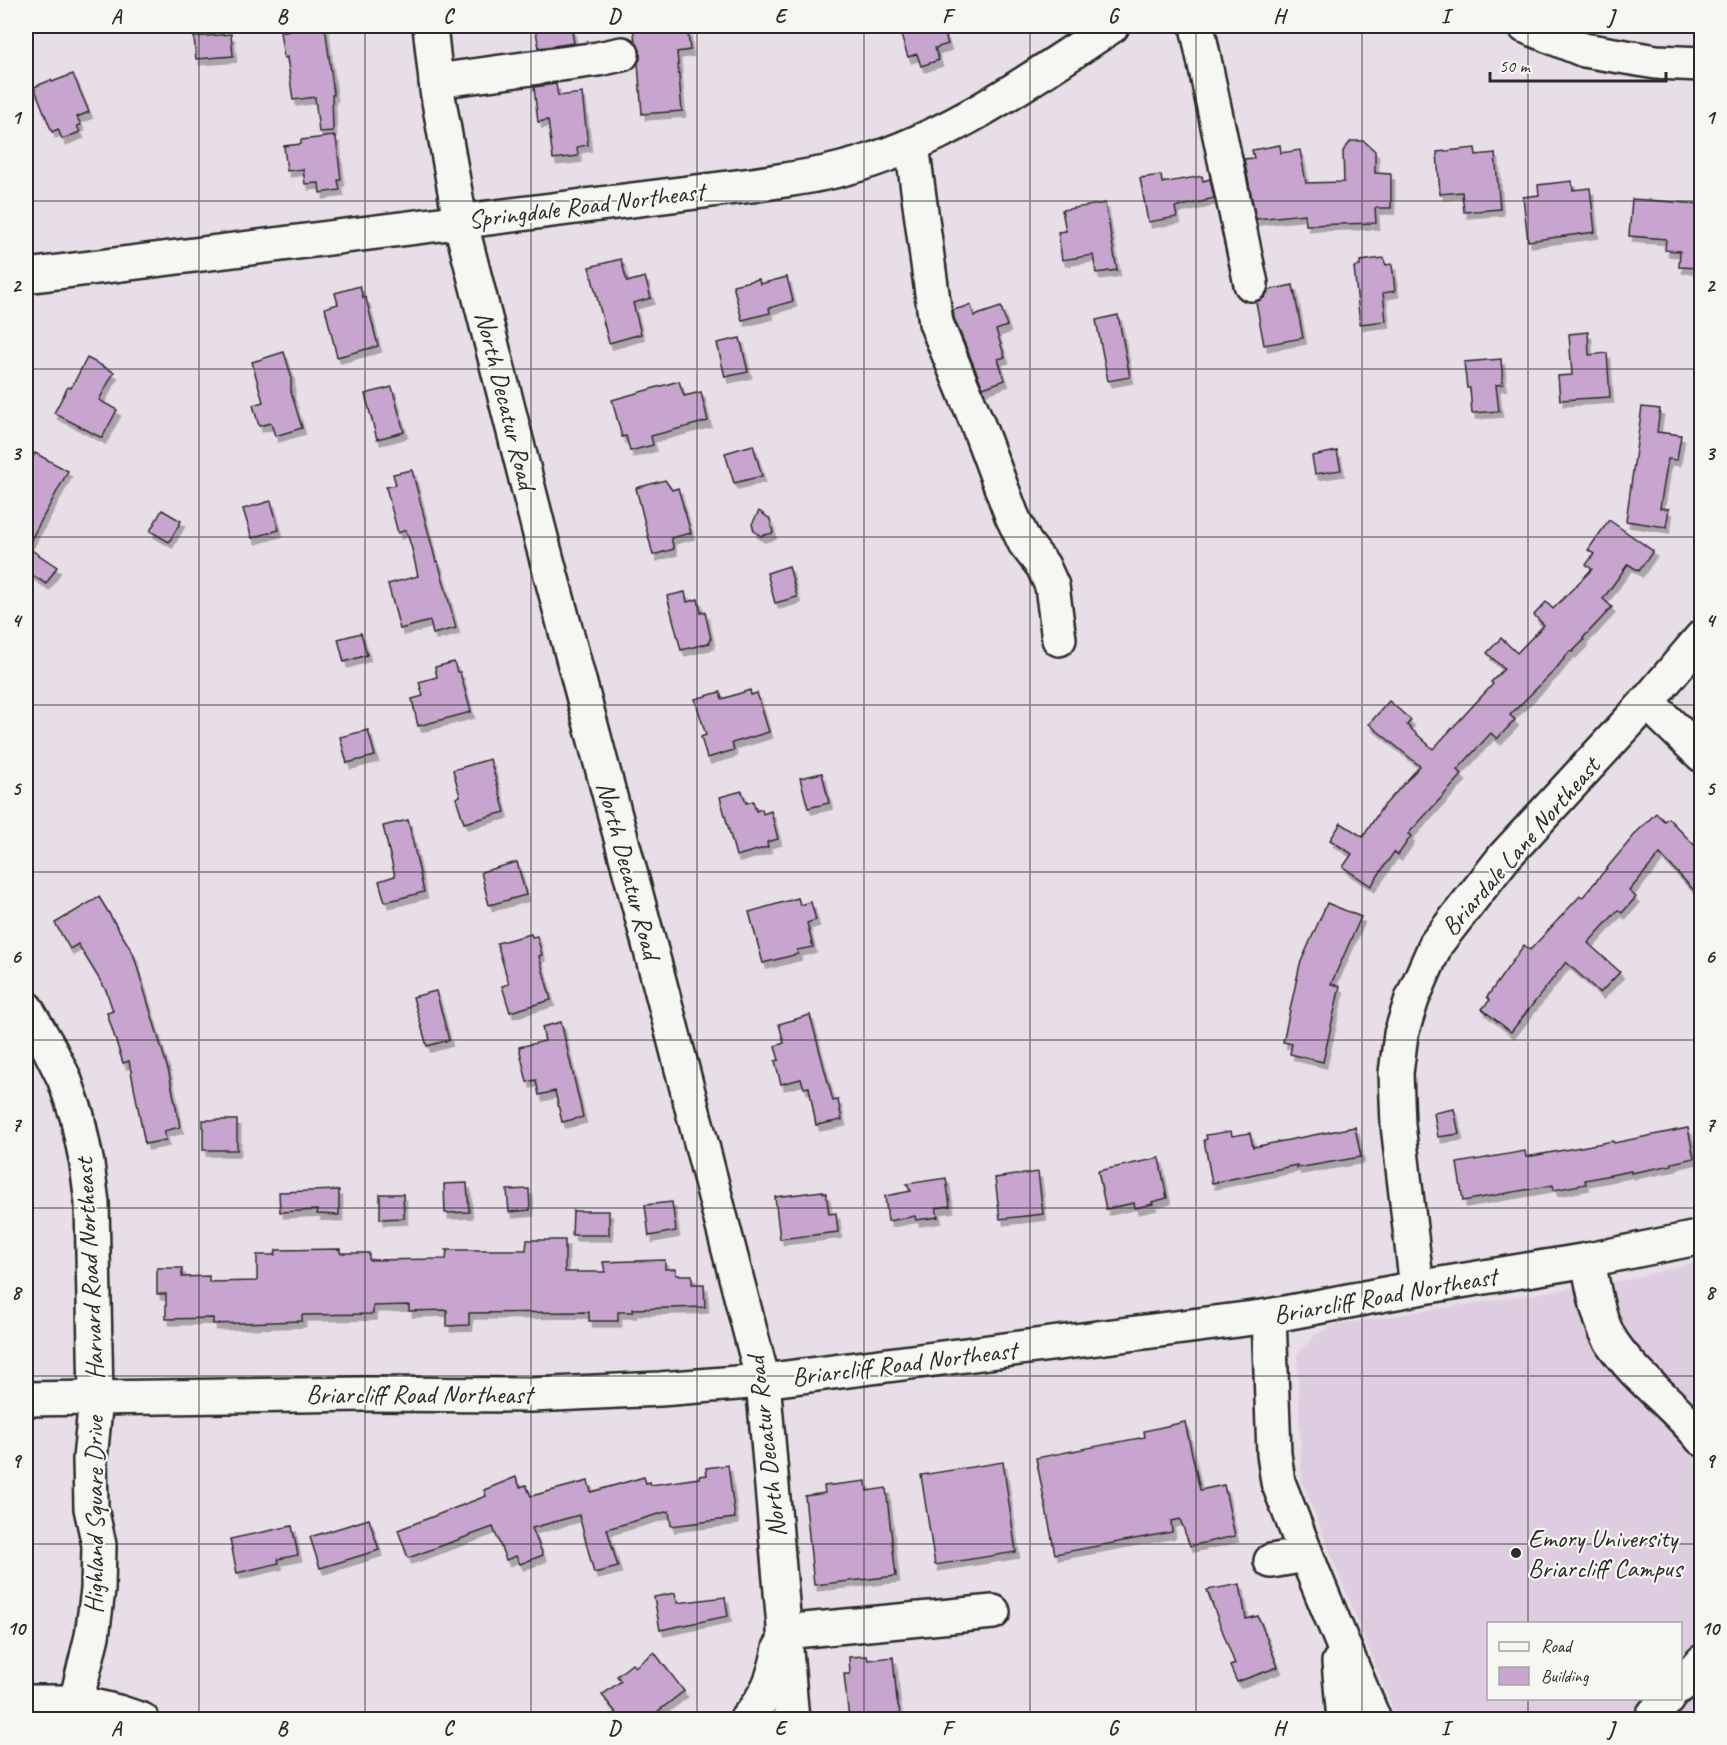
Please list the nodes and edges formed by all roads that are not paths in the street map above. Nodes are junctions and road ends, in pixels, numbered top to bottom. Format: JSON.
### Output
{"nodes":[{"id":1,"x":429,"y":26,"type":"edge"},
{"id":2,"x":1112,"y":26,"type":"edge"},
{"id":3,"x":1197,"y":26,"type":"edge"},
{"id":4,"x":1525,"y":26,"type":"edge"},
{"id":5,"x":622,"y":54,"type":"dead end"},
{"id":6,"x":1701,"y":64,"type":"edge"},
{"id":7,"x":436,"y":81,"type":"junction"},
{"id":8,"x":912,"y":146,"type":"junction"},
{"id":9,"x":460,"y":220,"type":"junction"},
{"id":10,"x":26,"y":276,"type":"edge"},
{"id":11,"x":1251,"y":284,"type":"dead end"},
{"id":12,"x":1701,"y":637,"type":"edge"},
{"id":13,"x":1059,"y":639,"type":"dead end"},
{"id":14,"x":1647,"y":702,"type":"junction"},
{"id":15,"x":1701,"y":755,"type":"edge"},
{"id":16,"x":26,"y":1008,"type":"edge"},
{"id":17,"x":1701,"y":1237,"type":"edge"},
{"id":18,"x":1588,"y":1260,"type":"junction"},
{"id":19,"x":1417,"y":1288,"type":"junction"},
{"id":20,"x":1269,"y":1316,"type":"junction"},
{"id":21,"x":763,"y":1382,"type":"junction"},
{"id":22,"x":96,"y":1398,"type":"junction"},
{"id":23,"x":26,"y":1399,"type":"edge"},
{"id":24,"x":1701,"y":1439,"type":"edge"},
{"id":25,"x":1306,"y":1555,"type":"junction"},
{"id":26,"x":1271,"y":1561,"type":"dead end"},
{"id":27,"x":993,"y":1612,"type":"dead end"},
{"id":28,"x":1335,"y":1627,"type":"junction"},
{"id":29,"x":784,"y":1632,"type":"junction"},
{"id":30,"x":1701,"y":1662,"type":"edge"},
{"id":31,"x":1682,"y":1684,"type":"edge"},
{"id":32,"x":1666,"y":1700,"type":"edge"},
{"id":33,"x":26,"y":1702,"type":"edge"},
{"id":34,"x":76,"y":1702,"type":"junction"},
{"id":35,"x":142,"y":1719,"type":"edge"},
{"id":36,"x":746,"y":1719,"type":"edge"},
{"id":37,"x":792,"y":1719,"type":"edge"},
{"id":38,"x":1344,"y":1719,"type":"edge"},
{"id":39,"x":1374,"y":1719,"type":"edge"},
{"id":40,"x":1651,"y":1719,"type":"edge"}],
"edges":[{"from":1,"to":7,"type":"street","name":"North Decatur Road"},
{"from":2,"to":8,"type":"street","name":"Springdale Road Northeast"},
{"from":3,"to":11,"type":"street"},
{"from":4,"to":6,"type":"street"},
{"from":5,"to":7,"type":"street"},
{"from":7,"to":9,"type":"street","name":"North Decatur Road"},
{"from":8,"to":9,"type":"street","name":"Springdale Road Northeast"},
{"from":8,"to":13,"type":"street"},
{"from":9,"to":10,"type":"street","name":"Springdale Road Northeast"},
{"from":9,"to":21,"type":"street","name":"North Decatur Road"},
{"from":12,"to":14,"type":"street","name":"Briardale Lane Northeast"},
{"from":14,"to":15,"type":"street"},
{"from":14,"to":19,"type":"street","name":"Briardale Lane Northeast"},
{"from":16,"to":22,"type":"street","name":"Harvard Road Northeast"},
{"from":17,"to":18,"type":"street","name":"Briarcliff Road Northeast"},
{"from":18,"to":19,"type":"street","name":"Briarcliff Road Northeast"},
{"from":18,"to":24,"type":"street"},
{"from":19,"to":20,"type":"street","name":"Briarcliff Road Northeast"},
{"from":20,"to":21,"type":"street","name":"Briarcliff Road Northeast"},
{"from":20,"to":25,"type":"street"},
{"from":21,"to":22,"type":"street","name":"Briarcliff Road Northeast"},
{"from":21,"to":29,"type":"street","name":"North Decatur Road"},
{"from":22,"to":23,"type":"street","name":"Briarcliff Road Northeast"},
{"from":22,"to":34,"type":"street","name":"Highland Square Drive"},
{"from":25,"to":26,"type":"street"},
{"from":25,"to":28,"type":"street"},
{"from":27,"to":29,"type":"street"},
{"from":28,"to":38,"type":"street"},
{"from":28,"to":39,"type":"street"},
{"from":29,"to":36,"type":"street"},
{"from":29,"to":37,"type":"street","name":"North Decatur Road"},
{"from":30,"to":31,"type":"street"},
{"from":32,"to":40,"type":"street"},
{"from":33,"to":34,"type":"street"},
{"from":34,"to":35,"type":"street"}]}
